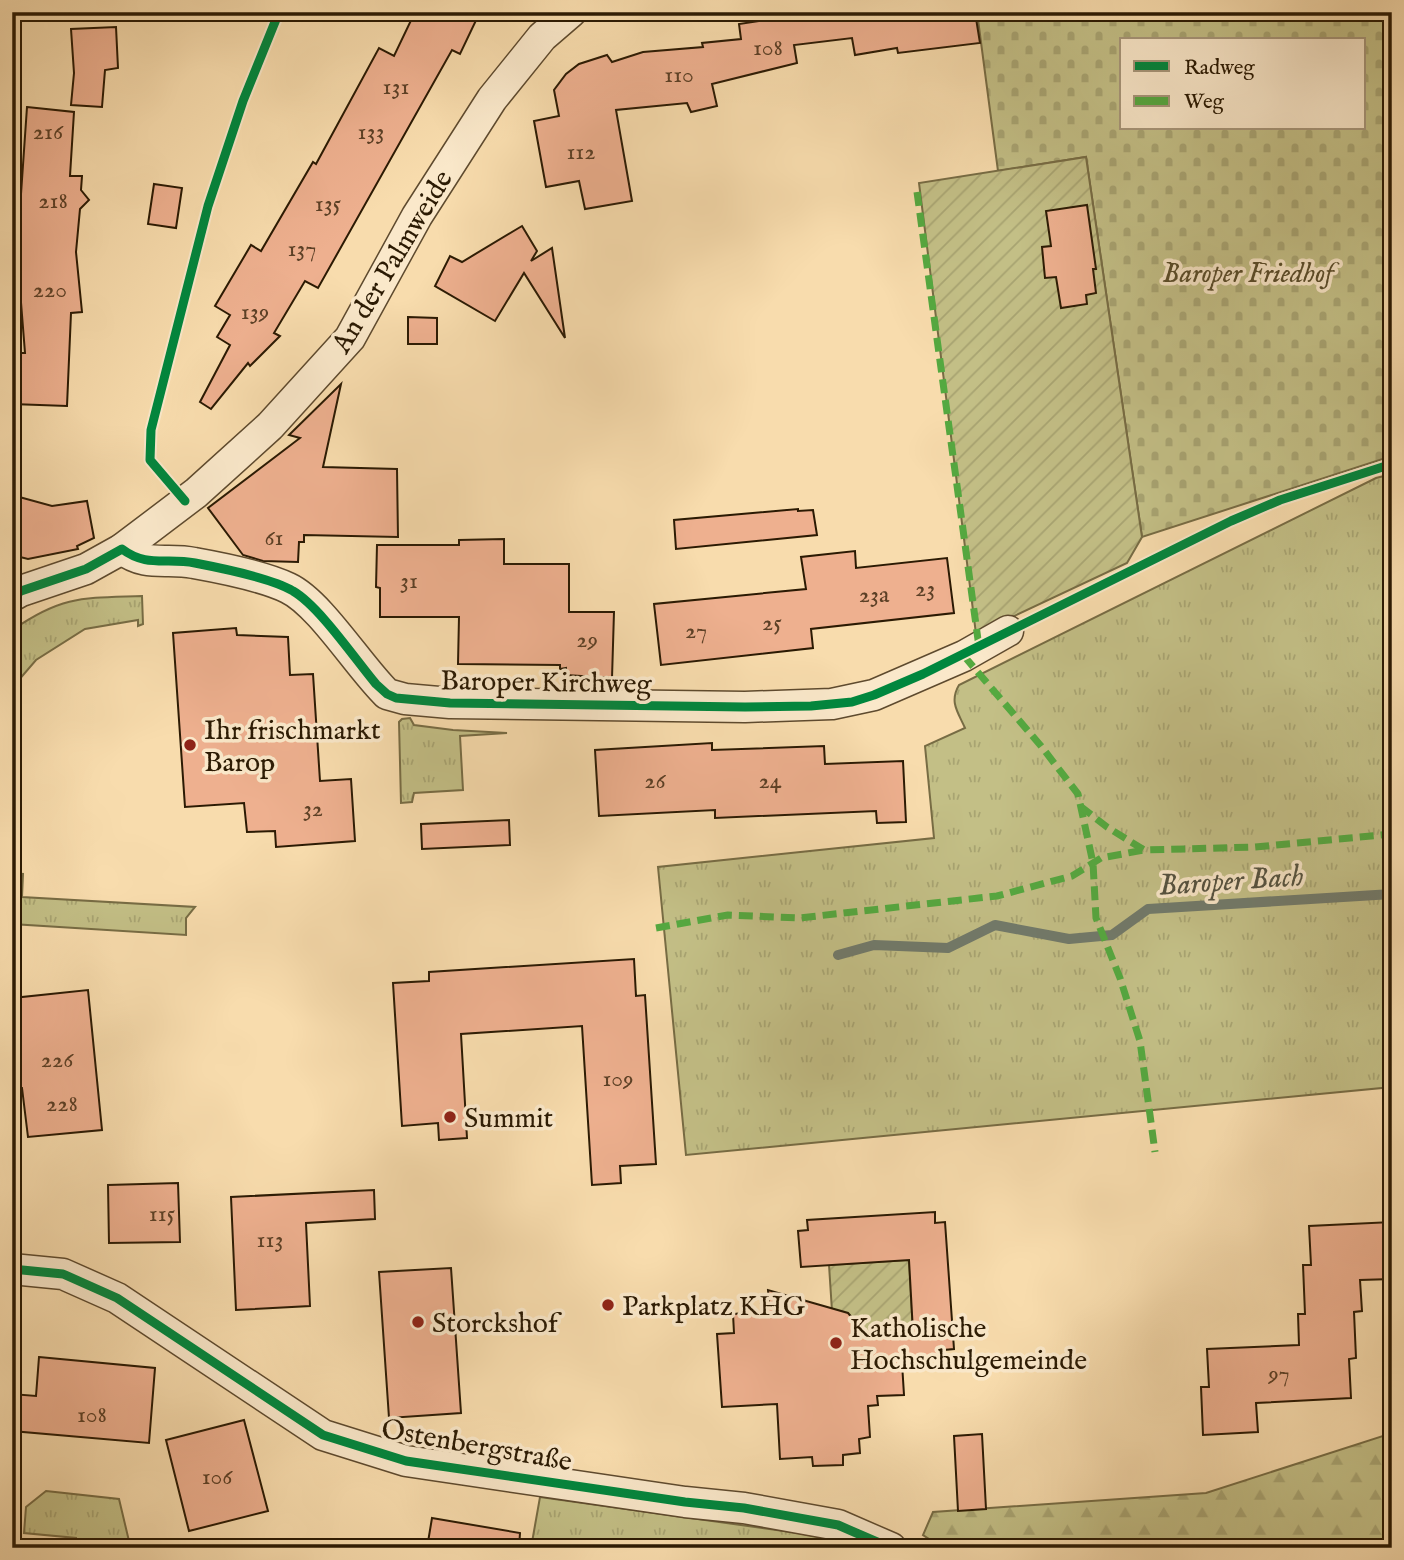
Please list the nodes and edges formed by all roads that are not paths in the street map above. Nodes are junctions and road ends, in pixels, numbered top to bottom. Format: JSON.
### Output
{"nodes":[{"id":1,"x":571,"y":12,"type":"edge"},
{"id":2,"x":543,"y":24,"type":"edge"},
{"id":3,"x":122,"y":549,"type":"junction"},
{"id":4,"x":12,"y":596,"type":"edge"},
{"id":5,"x":1008,"y":631,"type":"dead end"},
{"id":6,"x":12,"y":1269,"type":"edge"},
{"id":7,"x":891,"y":1548,"type":"edge"}],
"edges":[{"from":1,"to":2,"type":"street","name":"An der Palmweide"},
{"from":2,"to":3,"type":"street","name":"An der Palmweide"},
{"from":3,"to":4,"type":"street","name":"An der Palmweide"},
{"from":3,"to":5,"type":"street","name":"Baroper Kirchweg"},
{"from":6,"to":7,"type":"street","name":"Ostenbergstraße"}]}
